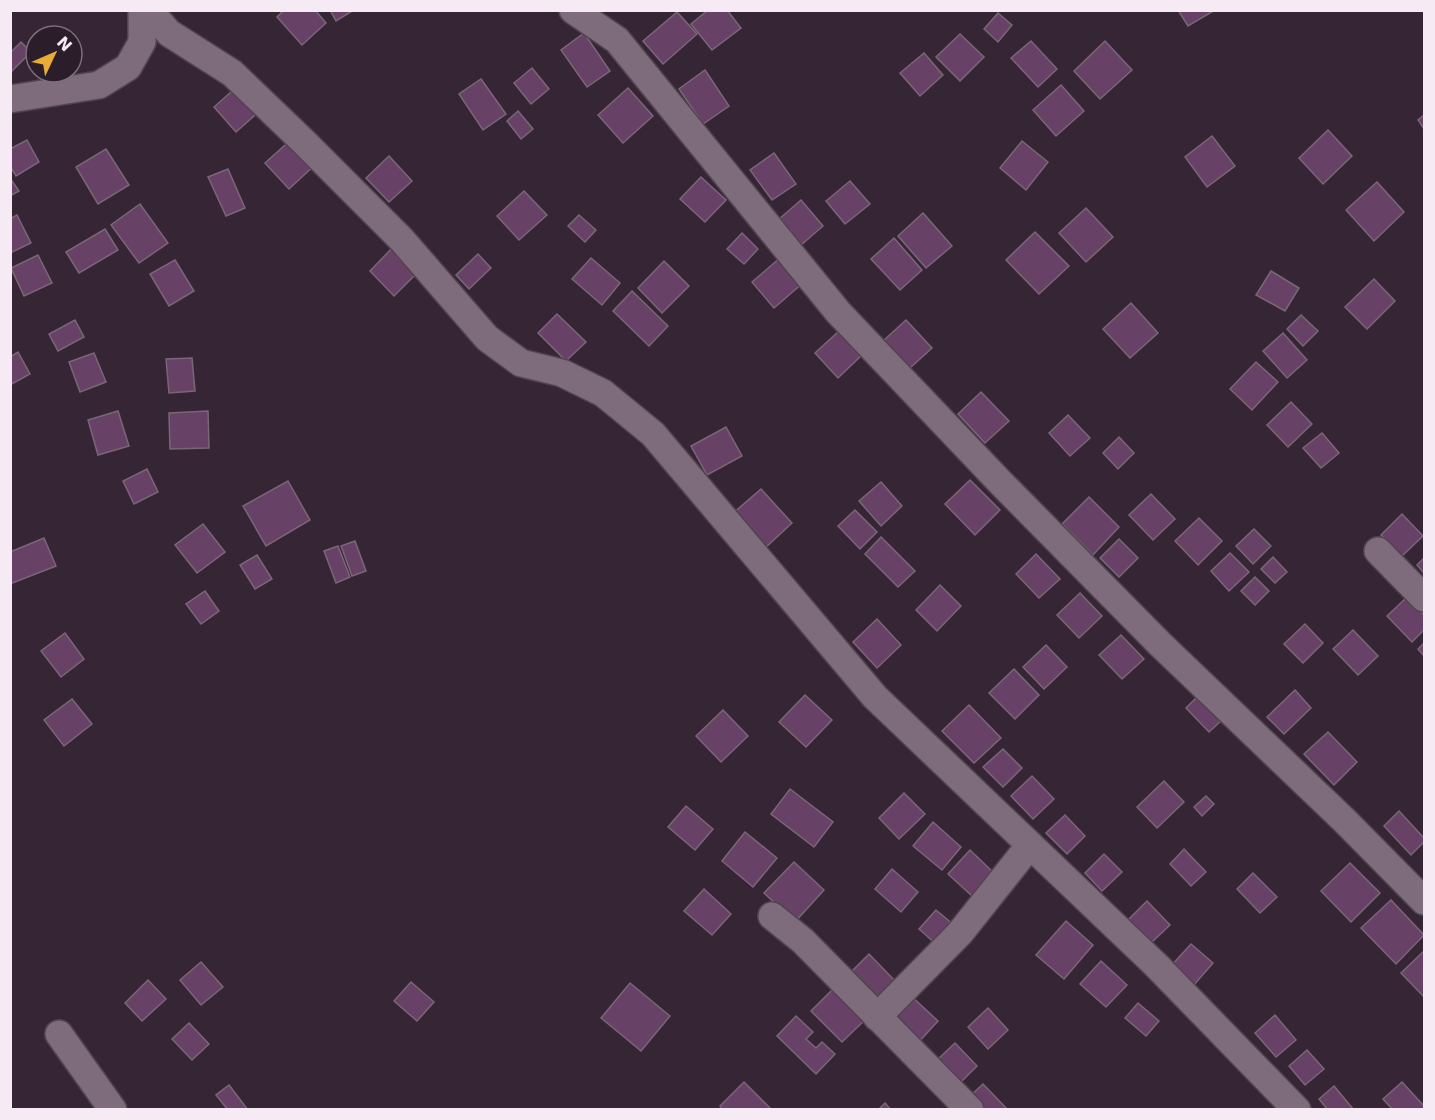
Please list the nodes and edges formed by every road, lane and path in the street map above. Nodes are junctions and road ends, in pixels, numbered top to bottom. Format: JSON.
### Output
{"nodes":[{"id":1,"x":142,"y":10,"type":"edge"},
{"id":2,"x":149,"y":10,"type":"edge"},
{"id":3,"x":573,"y":10,"type":"edge"},
{"id":4,"x":10,"y":99,"type":"edge"},
{"id":5,"x":1378,"y":551,"type":"dead end"},
{"id":6,"x":1425,"y":598,"type":"edge"},
{"id":7,"x":1030,"y":845,"type":"junction"},
{"id":8,"x":1425,"y":901,"type":"edge"},
{"id":9,"x":772,"y":916,"type":"dead end"},
{"id":10,"x":877,"y":1017,"type":"junction"},
{"id":11,"x":59,"y":1034,"type":"dead end"},
{"id":12,"x":112,"y":1110,"type":"edge"},
{"id":13,"x":970,"y":1110,"type":"edge"},
{"id":14,"x":1297,"y":1110,"type":"edge"}],
"edges":[{"from":1,"to":4,"type":"street"},
{"from":2,"to":7,"type":"street"},
{"from":3,"to":8,"type":"street"},
{"from":5,"to":6,"type":"street"},
{"from":7,"to":10,"type":"street"},
{"from":7,"to":14,"type":"street"},
{"from":9,"to":10,"type":"street"},
{"from":10,"to":13,"type":"street"},
{"from":11,"to":12,"type":"street"}]}
